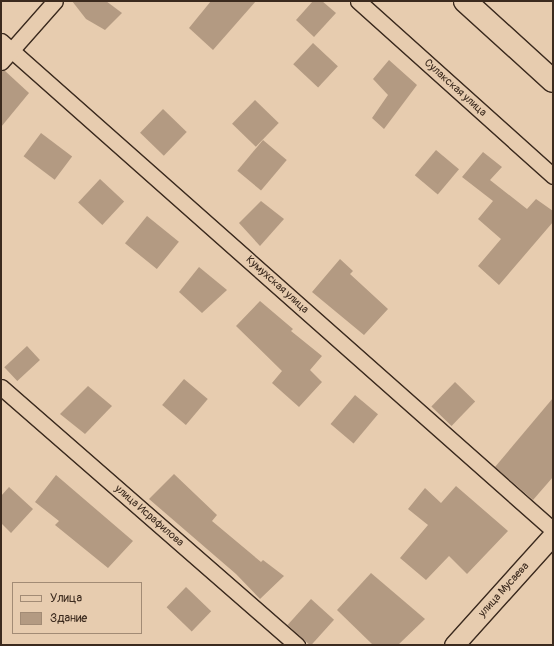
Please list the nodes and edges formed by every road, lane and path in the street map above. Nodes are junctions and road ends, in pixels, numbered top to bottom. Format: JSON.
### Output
{"nodes":[{"id":1,"x":55,"y":1,"type":"edge"},
{"id":2,"x":358,"y":1,"type":"edge"},
{"id":3,"x":464,"y":1,"type":"edge"},
{"id":4,"x":487,"y":1,"type":"edge"},
{"id":5,"x":6,"y":46,"type":"edge"},
{"id":6,"x":553,"y":61,"type":"edge"},
{"id":7,"x":1,"y":62,"type":"edge"},
{"id":8,"x":553,"y":81,"type":"edge"},
{"id":9,"x":553,"y":176,"type":"edge"},
{"id":10,"x":1,"y":387,"type":"edge"},
{"id":11,"x":553,"y":530,"type":"edge"},
{"id":12,"x":553,"y":535,"type":"edge"},
{"id":13,"x":297,"y":645,"type":"edge"},
{"id":14,"x":454,"y":645,"type":"edge"}],
"edges":[{"from":1,"to":5,"type":"street"},
{"from":2,"to":9,"type":"street","name":"Сулакская улица"},
{"from":3,"to":8,"type":"highway"},
{"from":4,"to":6,"type":"highway"},
{"from":5,"to":7,"type":"street"},
{"from":5,"to":11,"type":"street","name":"Кумухская улица"},
{"from":10,"to":13,"type":"street","name":"улица Исрафилова"},
{"from":12,"to":14,"type":"street","name":"улица Мусаева"}]}
